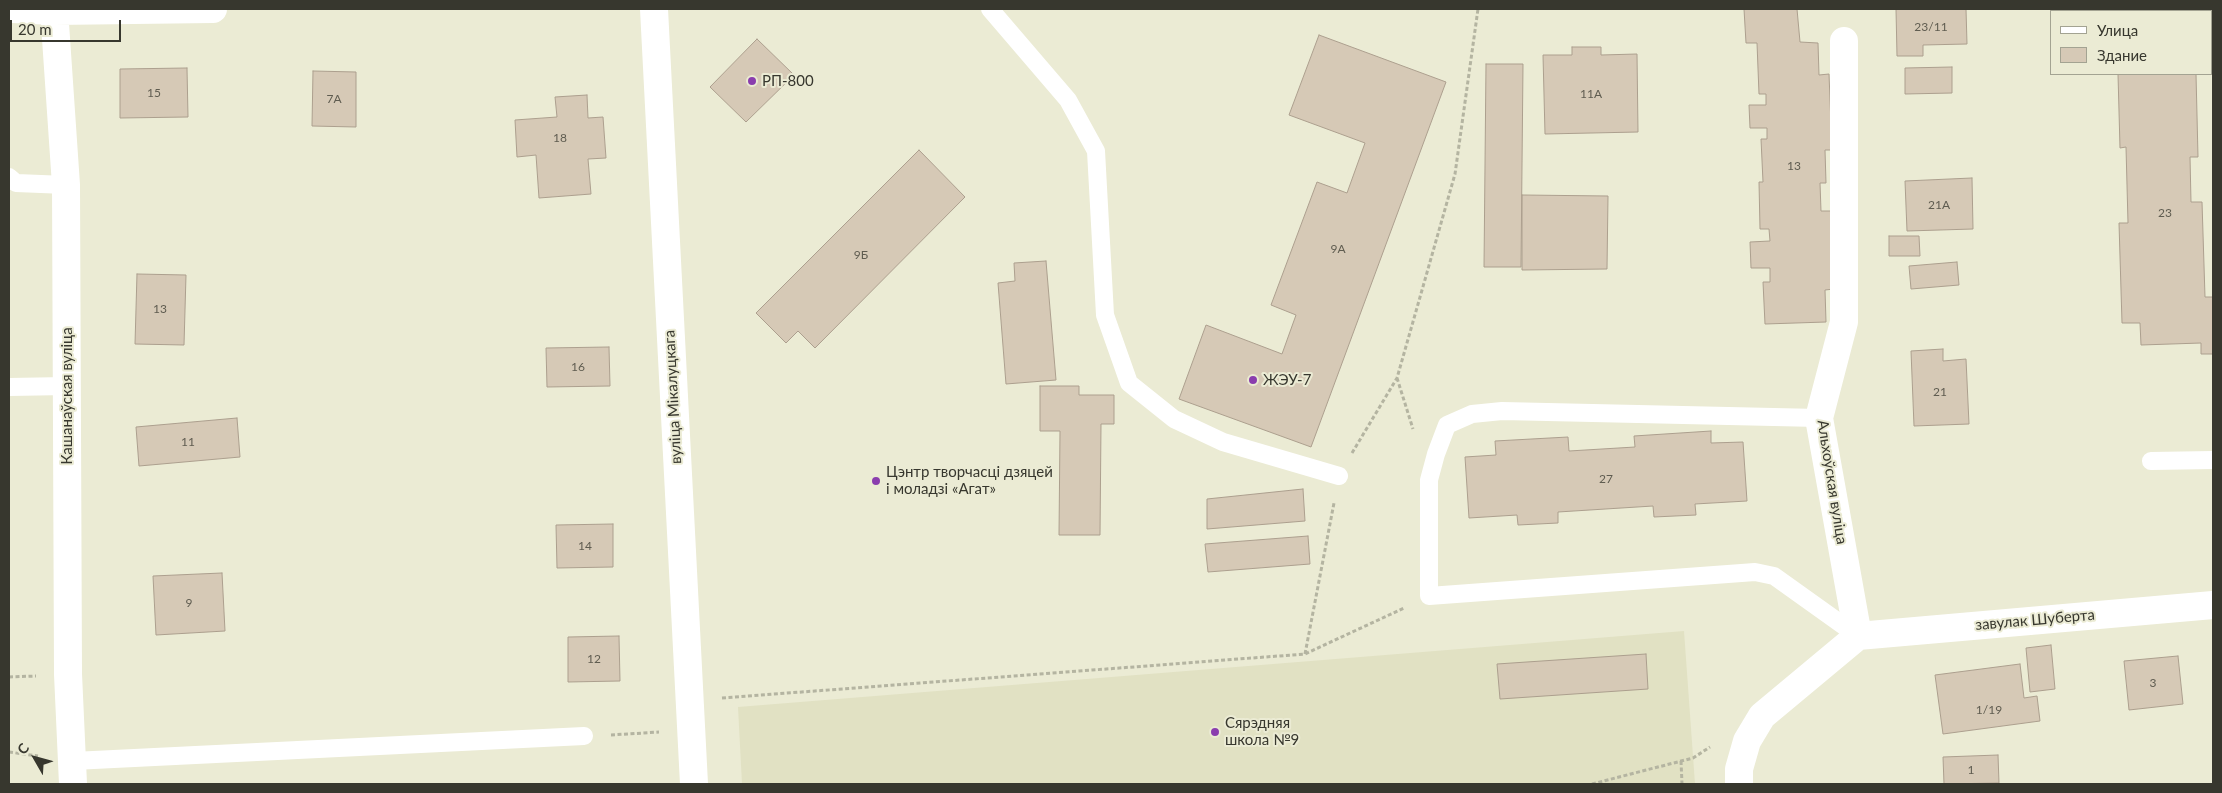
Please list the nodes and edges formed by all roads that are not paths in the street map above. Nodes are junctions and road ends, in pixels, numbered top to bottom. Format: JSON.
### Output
{"nodes":[{"id":1,"x":13,"y":9,"type":"edge"},
{"id":2,"x":212,"y":9,"type":"edge"},
{"id":3,"x":654,"y":9,"type":"edge"},
{"id":4,"x":990,"y":9,"type":"edge"},
{"id":5,"x":54,"y":10,"type":"edge"},
{"id":6,"x":1844,"y":41,"type":"dead end"},
{"id":7,"x":9,"y":177,"type":"edge"},
{"id":8,"x":66,"y":185,"type":"junction"},
{"id":9,"x":67,"y":386,"type":"junction"},
{"id":10,"x":9,"y":387,"type":"edge"},
{"id":11,"x":1819,"y":418,"type":"junction"},
{"id":12,"x":2213,"y":460,"type":"edge"},
{"id":13,"x":2151,"y":461,"type":"dead end"},
{"id":14,"x":1339,"y":476,"type":"road end"},
{"id":15,"x":2213,"y":605,"type":"edge"},
{"id":16,"x":1858,"y":636,"type":"junction"},
{"id":17,"x":584,"y":736,"type":"road end"},
{"id":18,"x":73,"y":773,"type":"edge"},
{"id":19,"x":694,"y":784,"type":"edge"},
{"id":20,"x":1739,"y":784,"type":"edge"}],
"edges":[{"from":1,"to":5,"type":"street"},
{"from":2,"to":5,"type":"street"},
{"from":3,"to":19,"type":"street","name":"вуліца Мікалуцкага"},
{"from":4,"to":14,"type":"lane"},
{"from":5,"to":8,"type":"street","name":"Кашанаўская вуліца"},
{"from":6,"to":11,"type":"street","name":"Альхоўская вуліца"},
{"from":7,"to":8,"type":"lane"},
{"from":8,"to":9,"type":"street","name":"Кашанаўская вуліца"},
{"from":9,"to":10,"type":"lane"},
{"from":9,"to":18,"type":"street","name":"Кашанаўская вуліца"},
{"from":11,"to":16,"type":"street","name":"Альхоўская вуліца"},
{"from":11,"to":16,"type":"lane"},
{"from":12,"to":13,"type":"lane"},
{"from":15,"to":16,"type":"street","name":"завулак Шуберта"},
{"from":16,"to":20,"type":"street"},
{"from":17,"to":18,"type":"lane"}]}
